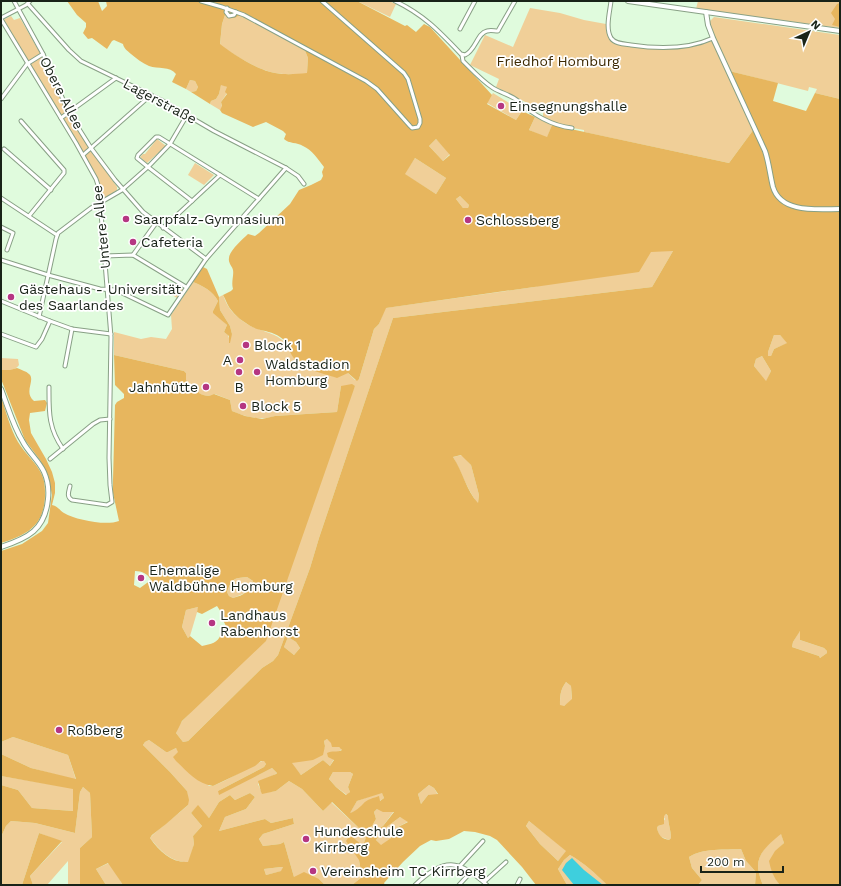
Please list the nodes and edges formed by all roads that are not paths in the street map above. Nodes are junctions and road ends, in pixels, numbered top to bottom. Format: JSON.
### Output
{"nodes":[{"id":1,"x":14,"y":1,"type":"edge"},
{"id":2,"x":201,"y":1,"type":"edge"},
{"id":3,"x":322,"y":1,"type":"edge"},
{"id":4,"x":395,"y":1,"type":"edge"},
{"id":5,"x":475,"y":1,"type":"edge"},
{"id":6,"x":514,"y":1,"type":"edge"},
{"id":7,"x":612,"y":1,"type":"edge"},
{"id":8,"x":628,"y":1,"type":"edge"},
{"id":9,"x":29,"y":2,"type":"edge"},
{"id":10,"x":227,"y":8,"type":"junction"},
{"id":11,"x":19,"y":9,"type":"junction"},
{"id":12,"x":236,"y":12,"type":"junction"},
{"id":13,"x":706,"y":12,"type":"junction"},
{"id":14,"x":1,"y":19,"type":"edge"},
{"id":15,"x":460,"y":29,"type":"dead end"},
{"id":16,"x":840,"y":30,"type":"edge"},
{"id":17,"x":713,"y":38,"type":"junction"},
{"id":18,"x":43,"y":54,"type":"junction"},
{"id":19,"x":462,"y":55,"type":"junction"},
{"id":20,"x":27,"y":64,"type":"junction"},
{"id":21,"x":116,"y":78,"type":"junction"},
{"id":22,"x":151,"y":95,"type":"junction"},
{"id":23,"x":2,"y":96,"type":"edge"},
{"id":24,"x":69,"y":113,"type":"junction"},
{"id":25,"x":187,"y":115,"type":"junction"},
{"id":26,"x":61,"y":118,"type":"junction"},
{"id":27,"x":21,"y":121,"type":"dead end"},
{"id":28,"x":572,"y":128,"type":"dead end"},
{"id":29,"x":170,"y":144,"type":"junction"},
{"id":30,"x":92,"y":148,"type":"junction"},
{"id":31,"x":4,"y":149,"type":"dead end"},
{"id":32,"x":83,"y":155,"type":"junction"},
{"id":33,"x":148,"y":167,"type":"junction"},
{"id":34,"x":286,"y":168,"type":"junction"},
{"id":35,"x":220,"y":175,"type":"junction"},
{"id":36,"x":304,"y":184,"type":"dead end"},
{"id":37,"x":51,"y":190,"type":"junction"},
{"id":38,"x":122,"y":190,"type":"junction"},
{"id":39,"x":1,"y":198,"type":"edge"},
{"id":40,"x":259,"y":199,"type":"junction"},
{"id":41,"x":192,"y":201,"type":"junction"},
{"id":42,"x":101,"y":202,"type":"junction"},
{"id":43,"x":840,"y":209,"type":"edge"},
{"id":44,"x":29,"y":216,"type":"junction"},
{"id":45,"x":156,"y":223,"type":"junction"},
{"id":46,"x":1,"y":227,"type":"edge"},
{"id":47,"x":163,"y":228,"type":"junction"},
{"id":48,"x":57,"y":235,"type":"junction"},
{"id":49,"x":7,"y":250,"type":"dead end"},
{"id":50,"x":133,"y":255,"type":"junction"},
{"id":51,"x":105,"y":256,"type":"junction"},
{"id":52,"x":206,"y":259,"type":"junction"},
{"id":53,"x":1,"y":260,"type":"edge"},
{"id":54,"x":48,"y":276,"type":"junction"},
{"id":55,"x":186,"y":287,"type":"junction"},
{"id":56,"x":108,"y":289,"type":"junction"},
{"id":57,"x":1,"y":301,"type":"edge"},
{"id":58,"x":39,"y":317,"type":"junction"},
{"id":59,"x":50,"y":321,"type":"junction"},
{"id":60,"x":72,"y":329,"type":"junction"},
{"id":61,"x":1,"y":334,"type":"edge"},
{"id":62,"x":111,"y":334,"type":"junction"},
{"id":63,"x":65,"y":366,"type":"dead end"},
{"id":64,"x":49,"y":387,"type":"dead end"},
{"id":65,"x":1,"y":389,"type":"edge"},
{"id":66,"x":110,"y":419,"type":"junction"},
{"id":67,"x":63,"y":449,"type":"junction"},
{"id":68,"x":50,"y":459,"type":"dead end"},
{"id":69,"x":70,"y":486,"type":"dead end"},
{"id":70,"x":1,"y":547,"type":"edge"},
{"id":71,"x":483,"y":841,"type":"dead end"},
{"id":72,"x":506,"y":862,"type":"dead end"},
{"id":73,"x":460,"y":866,"type":"junction"},
{"id":74,"x":471,"y":872,"type":"junction"},
{"id":75,"x":520,"y":879,"type":"dead end"},
{"id":76,"x":484,"y":882,"type":"junction"},
{"id":77,"x":415,"y":885,"type":"edge"},
{"id":78,"x":459,"y":885,"type":"edge"},
{"id":79,"x":487,"y":885,"type":"edge"},
{"id":80,"x":517,"y":885,"type":"edge"}],
"edges":[{"from":1,"to":11,"type":"street","name":"Obere Allee"},
{"from":2,"to":10,"type":"street"},
{"from":3,"to":12,"type":"street"},
{"from":4,"to":19,"type":"street"},
{"from":5,"to":15,"type":"street"},
{"from":6,"to":19,"type":"street"},
{"from":7,"to":17,"type":"street"},
{"from":8,"to":13,"type":"main road"},
{"from":9,"to":11,"type":"street"},
{"from":9,"to":21,"type":"street","name":"Lagerstraße"},
{"from":10,"to":12,"type":"street"},
{"from":10,"to":12,"type":"street"},
{"from":11,"to":14,"type":"street"},
{"from":11,"to":18,"type":"street","name":"Obere Allee"},
{"from":13,"to":16,"type":"main road"},
{"from":13,"to":17,"type":"main road"},
{"from":14,"to":20,"type":"street","name":"Untere Allee"},
{"from":17,"to":43,"type":"main road"},
{"from":18,"to":20,"type":"street"},
{"from":18,"to":24,"type":"street","name":"Obere Allee"},
{"from":19,"to":28,"type":"street"},
{"from":20,"to":23,"type":"street"},
{"from":20,"to":26,"type":"street","name":"Untere Allee"},
{"from":21,"to":22,"type":"street","name":"Lagerstraße"},
{"from":21,"to":24,"type":"street"},
{"from":22,"to":25,"type":"street","name":"Lagerstraße"},
{"from":22,"to":30,"type":"street"},
{"from":24,"to":26,"type":"street"},
{"from":24,"to":30,"type":"street","name":"Obere Allee"},
{"from":25,"to":29,"type":"street"},
{"from":25,"to":34,"type":"street","name":"Lagerstraße"},
{"from":26,"to":32,"type":"street","name":"Untere Allee"},
{"from":27,"to":37,"type":"street"},
{"from":29,"to":33,"type":"street"},
{"from":29,"to":33,"type":"street"},
{"from":29,"to":35,"type":"street"},
{"from":30,"to":32,"type":"street"},
{"from":30,"to":38,"type":"street","name":"Obere Allee"},
{"from":31,"to":37,"type":"street"},
{"from":32,"to":42,"type":"street","name":"Untere Allee"},
{"from":33,"to":38,"type":"street"},
{"from":33,"to":41,"type":"street"},
{"from":34,"to":36,"type":"street","name":"Lagerstraße"},
{"from":34,"to":40,"type":"street"},
{"from":35,"to":40,"type":"street"},
{"from":35,"to":41,"type":"street"},
{"from":37,"to":44,"type":"street"},
{"from":38,"to":42,"type":"street"},
{"from":38,"to":45,"type":"street","name":"Obere Allee"},
{"from":39,"to":44,"type":"street"},
{"from":40,"to":52,"type":"street"},
{"from":41,"to":47,"type":"street"},
{"from":42,"to":48,"type":"street"},
{"from":42,"to":51,"type":"street","name":"Untere Allee"},
{"from":44,"to":48,"type":"street"},
{"from":45,"to":47,"type":"street","name":"Obere Allee"},
{"from":45,"to":50,"type":"street"},
{"from":46,"to":49,"type":"street"},
{"from":47,"to":52,"type":"street","name":"Obere Allee"},
{"from":48,"to":54,"type":"street"},
{"from":50,"to":51,"type":"street"},
{"from":50,"to":55,"type":"street"},
{"from":51,"to":56,"type":"street","name":"Untere Allee"},
{"from":52,"to":55,"type":"street"},
{"from":53,"to":54,"type":"street"},
{"from":54,"to":56,"type":"street"},
{"from":54,"to":58,"type":"street"},
{"from":55,"to":56,"type":"street"},
{"from":56,"to":62,"type":"street","name":"Untere Allee"},
{"from":57,"to":58,"type":"street"},
{"from":58,"to":59,"type":"street"},
{"from":59,"to":60,"type":"street"},
{"from":59,"to":61,"type":"street"},
{"from":60,"to":62,"type":"street"},
{"from":60,"to":63,"type":"street"},
{"from":62,"to":66,"type":"street","name":"Untere Allee"},
{"from":64,"to":67,"type":"street"},
{"from":65,"to":70,"type":"main road"},
{"from":66,"to":67,"type":"street"},
{"from":66,"to":69,"type":"street","name":"Untere Allee"},
{"from":67,"to":68,"type":"street"},
{"from":71,"to":73,"type":"street"},
{"from":72,"to":76,"type":"street"},
{"from":73,"to":74,"type":"street"},
{"from":73,"to":77,"type":"street"},
{"from":74,"to":76,"type":"street"},
{"from":74,"to":78,"type":"street"},
{"from":75,"to":80,"type":"street"},
{"from":76,"to":79,"type":"street"}]}
